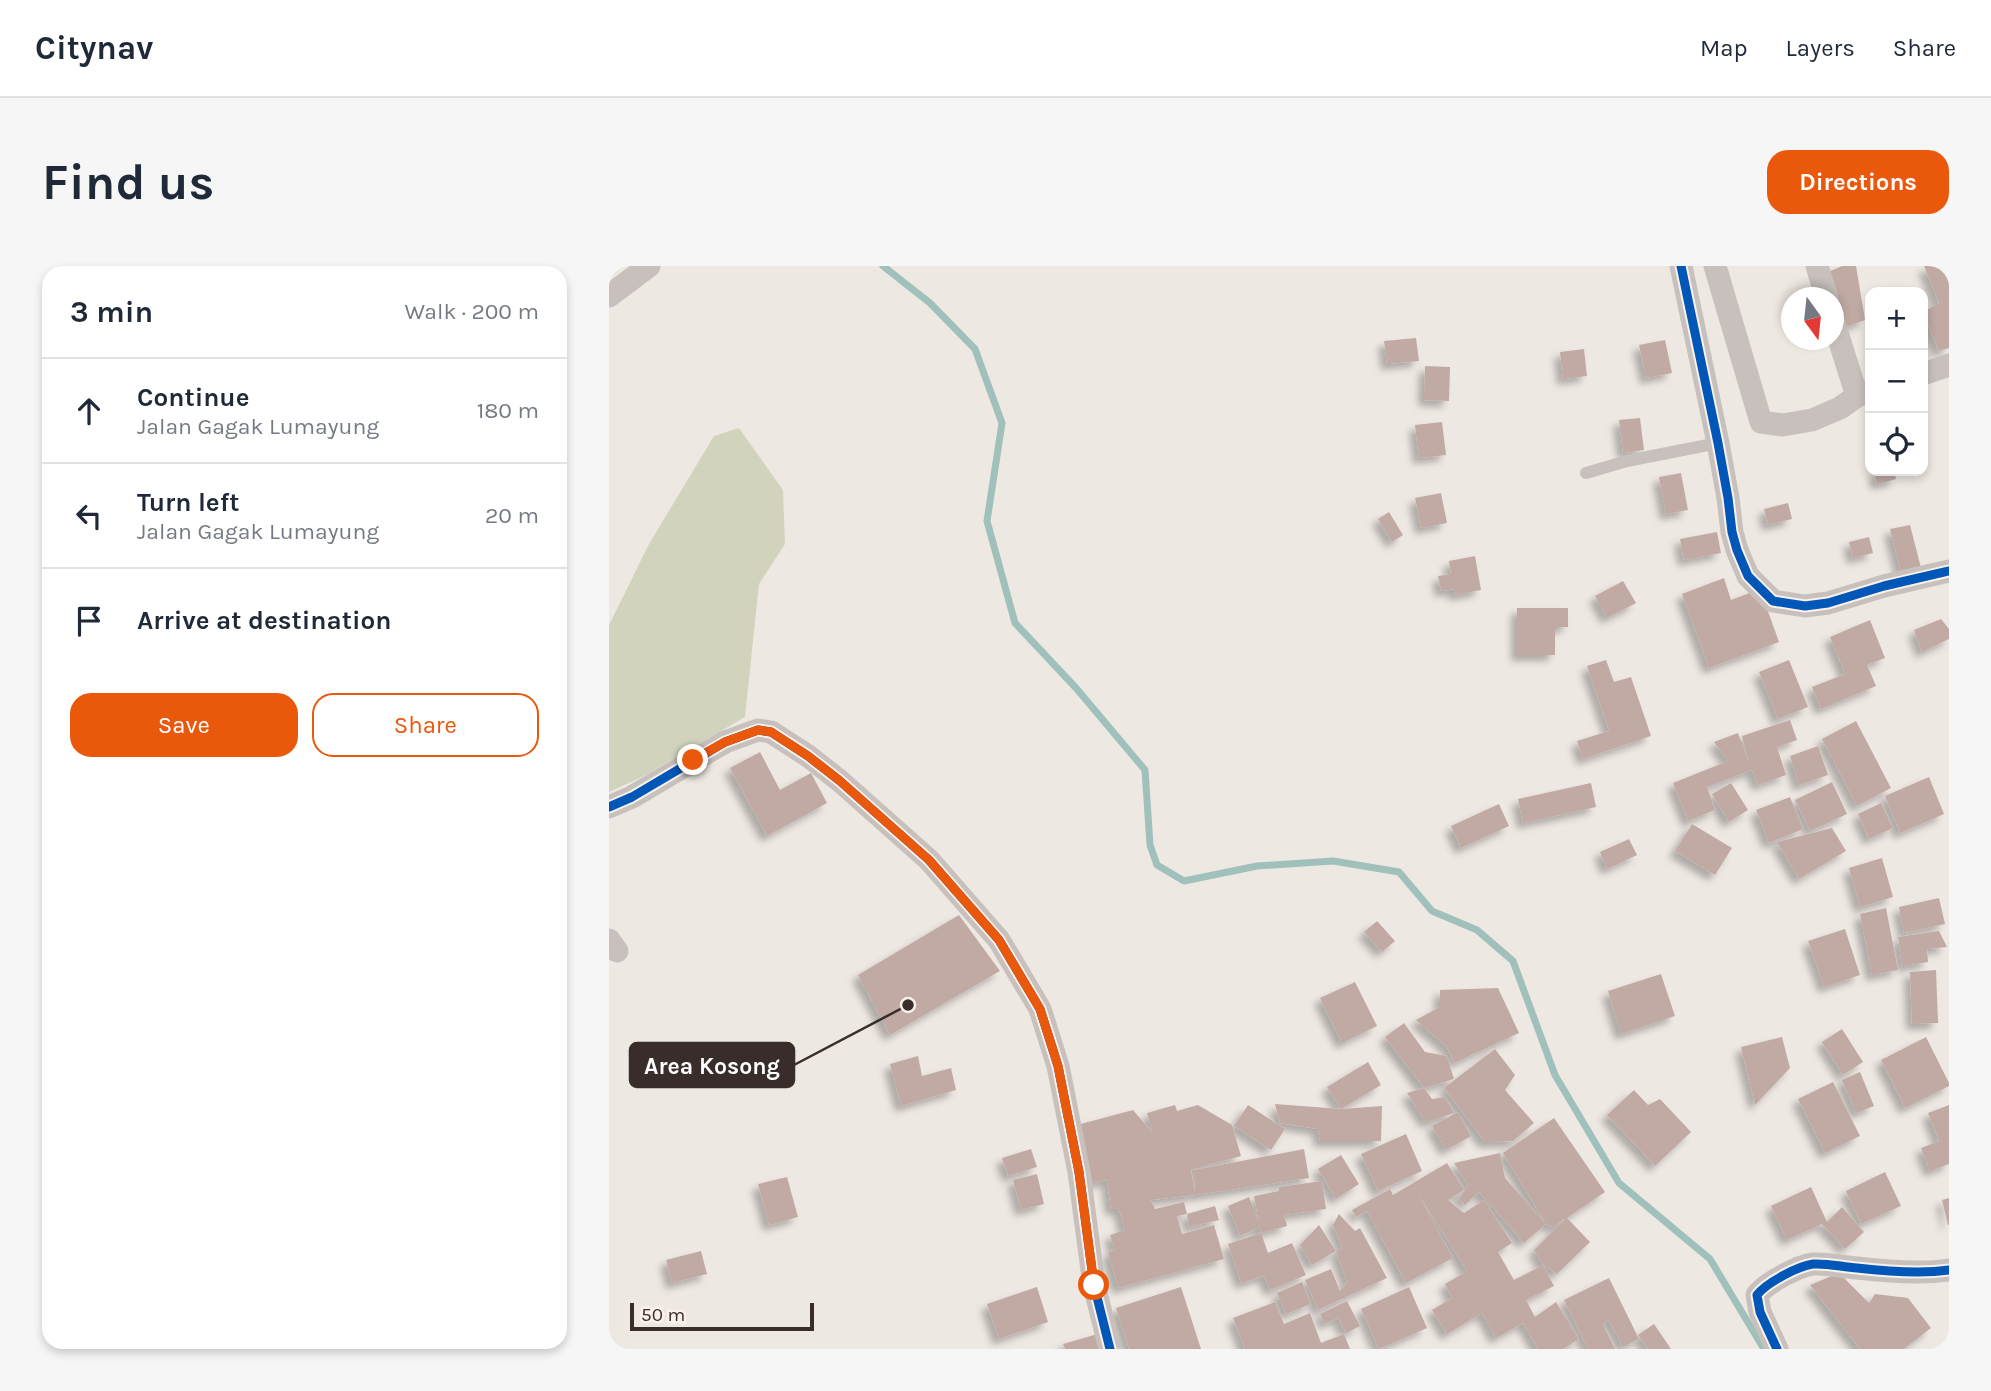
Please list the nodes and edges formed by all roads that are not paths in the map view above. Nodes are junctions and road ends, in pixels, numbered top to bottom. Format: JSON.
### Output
{"nodes":[{"id":1,"x":649,"y":266,"type":"edge"},
{"id":2,"x":1681,"y":266,"type":"edge"},
{"id":3,"x":1715,"y":266,"type":"edge"},
{"id":4,"x":1817,"y":266,"type":"edge"},
{"id":5,"x":1824,"y":287,"type":"edge"},
{"id":6,"x":609,"y":296,"type":"edge"},
{"id":7,"x":1844,"y":347,"type":"edge"},
{"id":8,"x":1949,"y":365,"type":"edge"},
{"id":9,"x":1928,"y":372,"type":"edge"},
{"id":10,"x":1863,"y":393,"type":"edge"},
{"id":11,"x":1718,"y":443,"type":"junction"},
{"id":12,"x":1586,"y":473,"type":"dead end"},
{"id":13,"x":1949,"y":571,"type":"edge"},
{"id":14,"x":609,"y":807,"type":"edge"},
{"id":15,"x":1949,"y":1270,"type":"edge"},
{"id":16,"x":1110,"y":1349,"type":"edge"},
{"id":17,"x":1777,"y":1349,"type":"edge"}],
"edges":[{"from":1,"to":6,"type":"street"},
{"from":2,"to":11,"type":"street"},
{"from":3,"to":10,"type":"street"},
{"from":4,"to":5,"type":"street"},
{"from":7,"to":10,"type":"street"},
{"from":8,"to":9,"type":"street"},
{"from":11,"to":12,"type":"lane"},
{"from":11,"to":13,"type":"street"},
{"from":14,"to":16,"type":"street"},
{"from":15,"to":17,"type":"street"}]}
